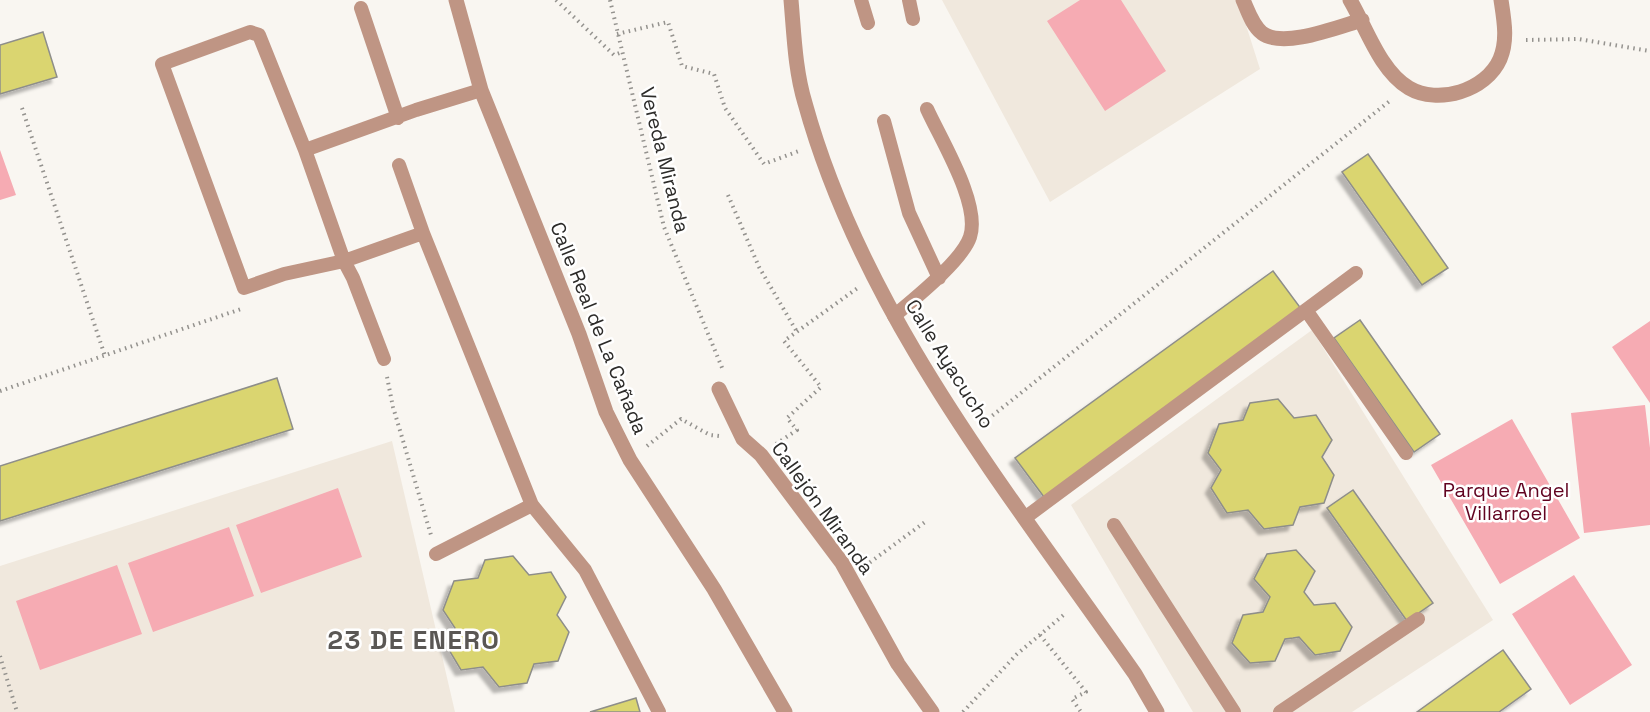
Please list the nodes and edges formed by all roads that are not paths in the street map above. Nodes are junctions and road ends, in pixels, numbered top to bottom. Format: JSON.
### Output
{"nodes":[{"id":1,"x":456,"y":0,"type":"edge"},
{"id":2,"x":791,"y":0,"type":"edge"},
{"id":3,"x":861,"y":0,"type":"edge"},
{"id":4,"x":909,"y":0,"type":"edge"},
{"id":5,"x":1244,"y":0,"type":"edge"},
{"id":6,"x":1350,"y":0,"type":"edge"},
{"id":7,"x":1501,"y":0,"type":"edge"},
{"id":8,"x":361,"y":8,"type":"dead end"},
{"id":9,"x":913,"y":19,"type":"dead end"},
{"id":10,"x":1362,"y":20,"type":"junction"},
{"id":11,"x":868,"y":23,"type":"dead end"},
{"id":12,"x":481,"y":90,"type":"junction"},
{"id":13,"x":927,"y":109,"type":"dead end"},
{"id":14,"x":398,"y":118,"type":"junction"},
{"id":15,"x":884,"y":121,"type":"dead end"},
{"id":16,"x":305,"y":150,"type":"junction"},
{"id":17,"x":399,"y":165,"type":"dead end"},
{"id":18,"x":423,"y":233,"type":"junction"},
{"id":19,"x":344,"y":261,"type":"junction"},
{"id":20,"x":1356,"y":273,"type":"dead end"},
{"id":21,"x":939,"y":278,"type":"junction"},
{"id":22,"x":1306,"y":310,"type":"junction"},
{"id":23,"x":894,"y":316,"type":"junction"},
{"id":24,"x":384,"y":359,"type":"road end"},
{"id":25,"x":719,"y":389,"type":"road end"},
{"id":26,"x":1406,"y":453,"type":"dead end"},
{"id":27,"x":532,"y":505,"type":"junction"},
{"id":28,"x":1026,"y":517,"type":"junction"},
{"id":29,"x":1114,"y":525,"type":"dead end"},
{"id":30,"x":436,"y":554,"type":"road end"},
{"id":31,"x":1418,"y":619,"type":"dead end"},
{"id":32,"x":659,"y":712,"type":"edge"},
{"id":33,"x":785,"y":712,"type":"edge"},
{"id":34,"x":932,"y":712,"type":"edge"},
{"id":35,"x":1158,"y":712,"type":"edge"},
{"id":36,"x":1234,"y":712,"type":"edge"},
{"id":37,"x":1280,"y":712,"type":"edge"}],
"edges":[{"from":1,"to":12,"type":"street","name":"Calle Real de La Cañada"},
{"from":2,"to":23,"type":"street","name":"Calle Ayacucho"},
{"from":3,"to":11,"type":"lane"},
{"from":4,"to":9,"type":"lane"},
{"from":5,"to":10,"type":"street"},
{"from":6,"to":10,"type":"street"},
{"from":7,"to":10,"type":"street"},
{"from":8,"to":14,"type":"lane"},
{"from":12,"to":14,"type":"lane"},
{"from":12,"to":33,"type":"street","name":"Calle Real de La Cañada"},
{"from":13,"to":21,"type":"lane"},
{"from":14,"to":16,"type":"lane"},
{"from":15,"to":21,"type":"lane"},
{"from":16,"to":19,"type":"lane"},
{"from":16,"to":19,"type":"lane"},
{"from":17,"to":18,"type":"lane"},
{"from":18,"to":19,"type":"lane"},
{"from":18,"to":27,"type":"lane"},
{"from":19,"to":24,"type":"lane"},
{"from":20,"to":22,"type":"lane"},
{"from":21,"to":23,"type":"lane"},
{"from":22,"to":26,"type":"lane"},
{"from":22,"to":28,"type":"lane"},
{"from":23,"to":28,"type":"street","name":"Calle Ayacucho"},
{"from":25,"to":34,"type":"street","name":"Callejón Miranda"},
{"from":27,"to":30,"type":"lane"},
{"from":27,"to":32,"type":"lane"},
{"from":28,"to":35,"type":"street","name":"Calle Ayacucho"},
{"from":29,"to":36,"type":"lane"},
{"from":31,"to":37,"type":"lane"}]}
